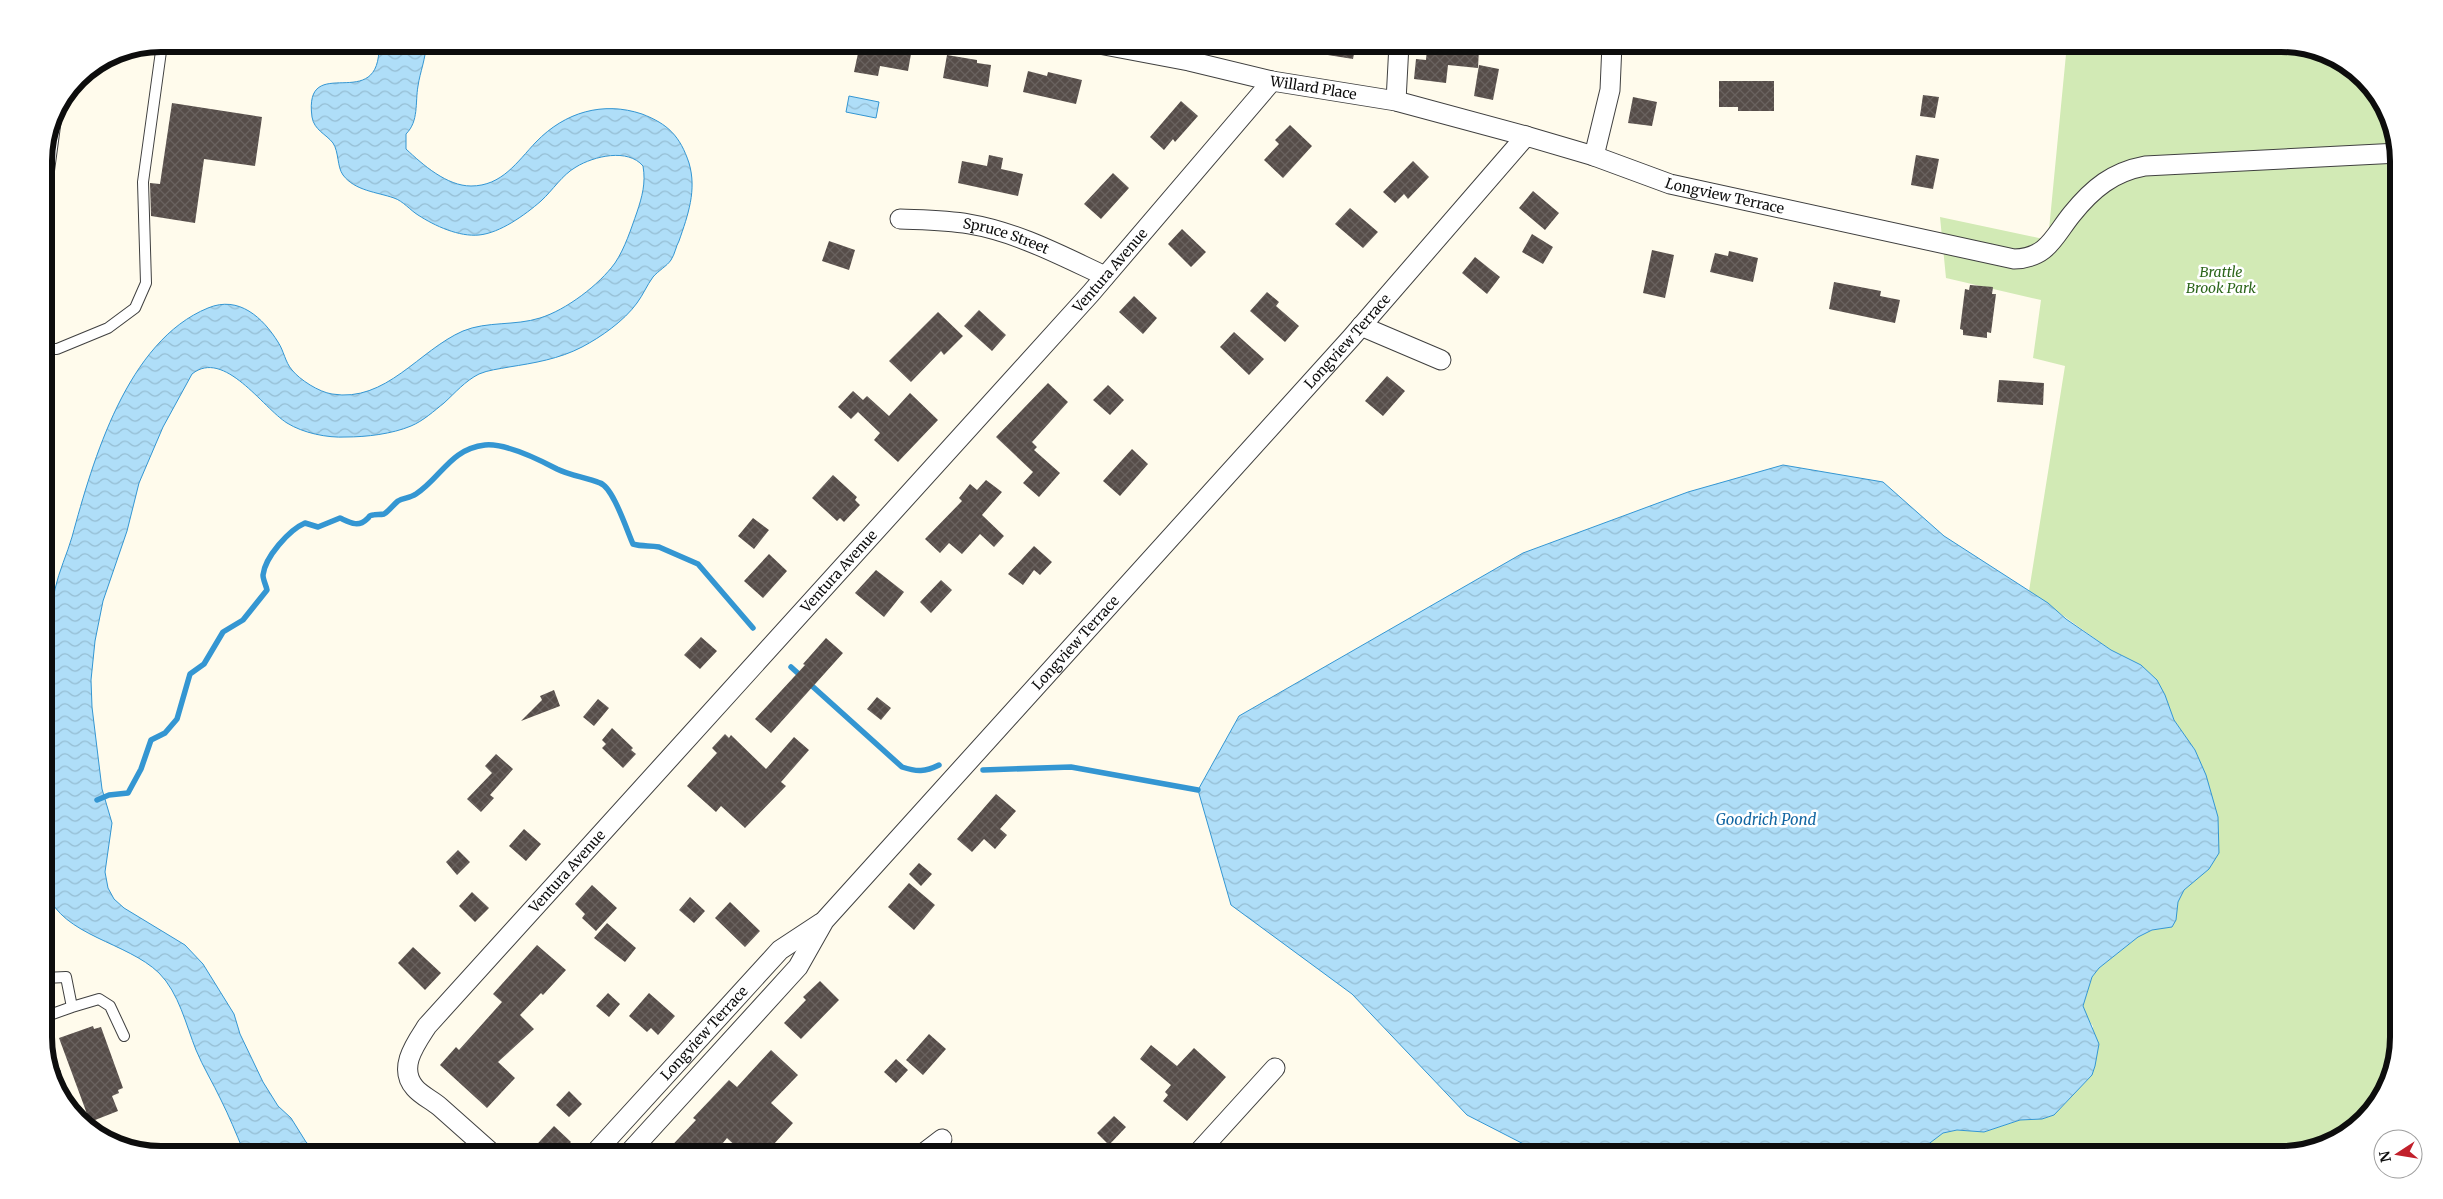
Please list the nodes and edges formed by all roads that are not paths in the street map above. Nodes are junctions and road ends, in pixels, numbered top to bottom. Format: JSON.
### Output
{"nodes":[{"id":1,"x":161,"y":53,"type":"edge"},
{"id":2,"x":1192,"y":53,"type":"edge"},
{"id":3,"x":1399,"y":53,"type":"edge"},
{"id":4,"x":1612,"y":53,"type":"edge"},
{"id":5,"x":1272,"y":81,"type":"junction"},
{"id":6,"x":1396,"y":101,"type":"junction"},
{"id":7,"x":1526,"y":136,"type":"junction"},
{"id":8,"x":2390,"y":153,"type":"edge"},
{"id":9,"x":1594,"y":156,"type":"junction"},
{"id":10,"x":900,"y":219,"type":"dead end"},
{"id":11,"x":1105,"y":276,"type":"junction"},
{"id":12,"x":1361,"y":326,"type":"junction"},
{"id":13,"x":53,"y":349,"type":"edge"},
{"id":14,"x":1441,"y":360,"type":"dead end"},
{"id":15,"x":824,"y":921,"type":"junction"},
{"id":16,"x":53,"y":978,"type":"edge"},
{"id":17,"x":72,"y":1007,"type":"junction"},
{"id":18,"x":53,"y":1014,"type":"edge"},
{"id":19,"x":124,"y":1036,"type":"dead end"},
{"id":20,"x":1275,"y":1068,"type":"dead end"},
{"id":21,"x":942,"y":1138,"type":"dead end"},
{"id":22,"x":484,"y":1146,"type":"edge"},
{"id":23,"x":601,"y":1146,"type":"edge"},
{"id":24,"x":635,"y":1146,"type":"edge"},
{"id":25,"x":932,"y":1146,"type":"edge"},
{"id":26,"x":1204,"y":1146,"type":"edge"}],
"edges":[{"from":1,"to":13,"type":"lane"},
{"from":2,"to":5,"type":"street","name":"Willard Place"},
{"from":3,"to":6,"type":"street"},
{"from":4,"to":9,"type":"street"},
{"from":5,"to":6,"type":"street","name":"Willard Place"},
{"from":5,"to":11,"type":"street","name":"Ventura Avenue"},
{"from":6,"to":7,"type":"street","name":"Willard Place"},
{"from":7,"to":9,"type":"street","name":"Longview Terrace"},
{"from":7,"to":12,"type":"street","name":"Longview Terrace"},
{"from":8,"to":9,"type":"street","name":"Longview Terrace"},
{"from":10,"to":11,"type":"street","name":"Spruce Street"},
{"from":11,"to":22,"type":"street","name":"Ventura Avenue"},
{"from":12,"to":14,"type":"street"},
{"from":12,"to":15,"type":"street","name":"Longview Terrace"},
{"from":15,"to":23,"type":"street","name":"Longview Terrace"},
{"from":15,"to":24,"type":"street","name":"Longview Terrace"},
{"from":16,"to":17,"type":"lane"},
{"from":17,"to":18,"type":"lane"},
{"from":17,"to":19,"type":"lane"},
{"from":20,"to":26,"type":"street"},
{"from":21,"to":25,"type":"street"}]}
